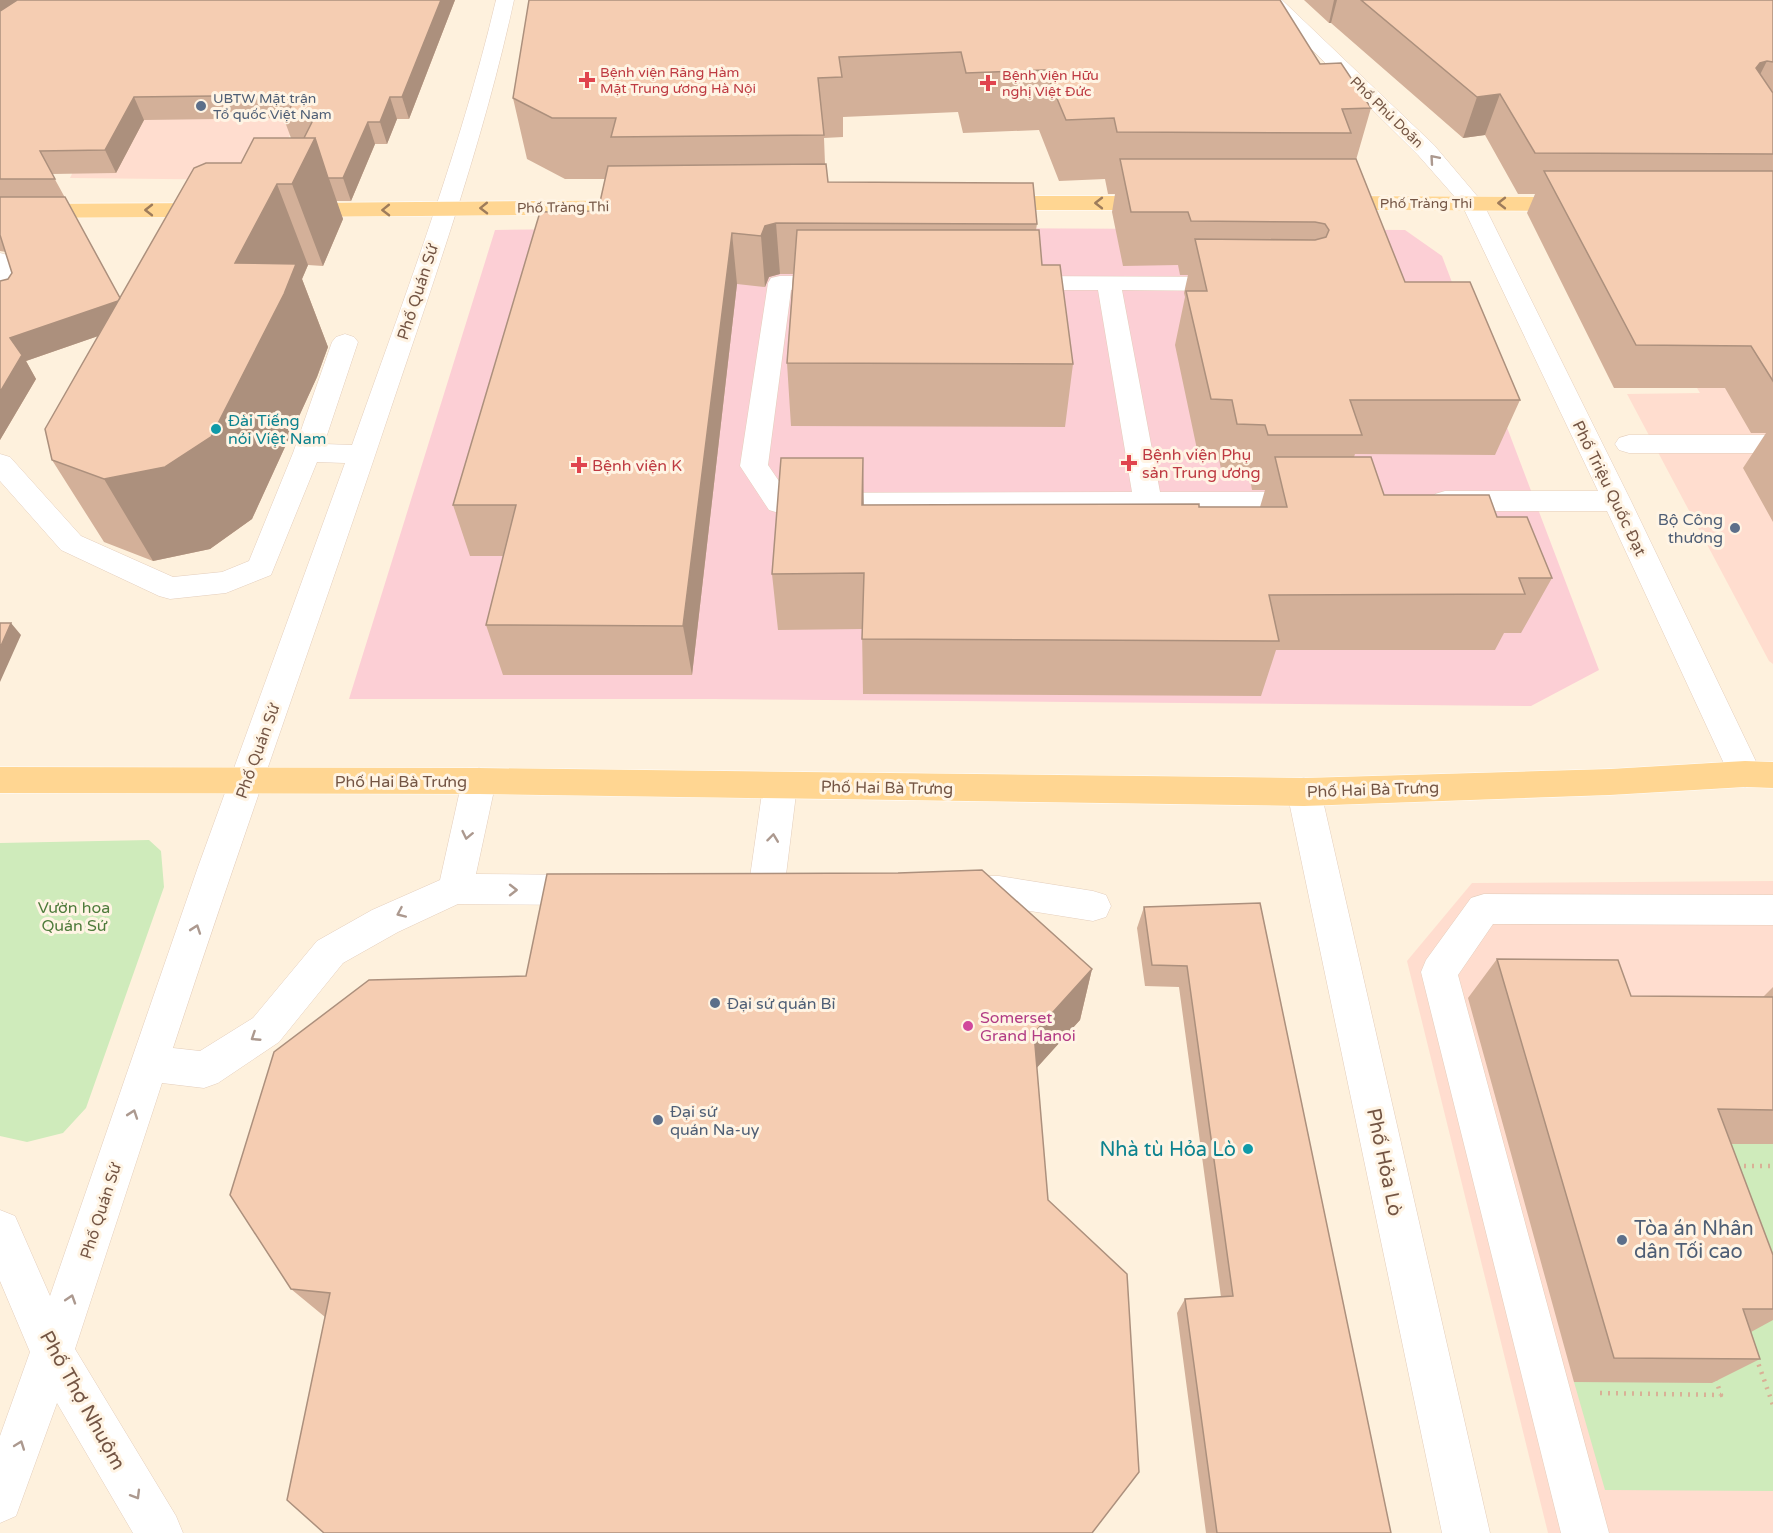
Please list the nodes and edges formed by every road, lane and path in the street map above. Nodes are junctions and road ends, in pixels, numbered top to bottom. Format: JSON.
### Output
{"nodes":[{"id":1,"x":505,"y":0,"type":"edge"},
{"id":2,"x":1271,"y":7,"type":"edge"},
{"id":3,"x":967,"y":203,"type":"edge"},
{"id":4,"x":1179,"y":203,"type":"edge"},
{"id":5,"x":1309,"y":203,"type":"edge"},
{"id":6,"x":1472,"y":203,"type":"junction"},
{"id":7,"x":1601,"y":204,"type":"edge"},
{"id":8,"x":667,"y":206,"type":"edge"},
{"id":9,"x":444,"y":209,"type":"junction"},
{"id":10,"x":234,"y":210,"type":"edge"},
{"id":11,"x":269,"y":210,"type":"edge"},
{"id":12,"x":0,"y":211,"type":"edge"},
{"id":13,"x":0,"y":260,"type":"edge"},
{"id":14,"x":862,"y":283,"type":"edge"},
{"id":15,"x":992,"y":283,"type":"edge"},
{"id":16,"x":1109,"y":283,"type":"junction"},
{"id":17,"x":1252,"y":284,"type":"edge"},
{"id":18,"x":12,"y":295,"type":"edge"},
{"id":19,"x":345,"y":342,"type":"dead end"},
{"id":20,"x":1629,"y":444,"type":"dead end"},
{"id":21,"x":1773,"y":444,"type":"edge"},
{"id":22,"x":307,"y":453,"type":"junction"},
{"id":23,"x":363,"y":454,"type":"junction"},
{"id":24,"x":0,"y":463,"type":"edge"},
{"id":25,"x":1327,"y":501,"type":"edge"},
{"id":26,"x":1423,"y":501,"type":"edge"},
{"id":27,"x":1617,"y":501,"type":"junction"},
{"id":28,"x":1148,"y":502,"type":"junction"},
{"id":29,"x":1759,"y":774,"type":"edge"},
{"id":30,"x":0,"y":780,"type":"edge"},
{"id":31,"x":246,"y":781,"type":"junction"},
{"id":32,"x":479,"y":781,"type":"junction"},
{"id":33,"x":780,"y":786,"type":"junction"},
{"id":34,"x":1304,"y":792,"type":"junction"},
{"id":35,"x":455,"y":889,"type":"junction"},
{"id":36,"x":622,"y":890,"type":"edge"},
{"id":37,"x":730,"y":890,"type":"edge"},
{"id":38,"x":766,"y":891,"type":"junction"},
{"id":39,"x":801,"y":891,"type":"edge"},
{"id":40,"x":929,"y":891,"type":"edge"},
{"id":41,"x":1093,"y":906,"type":"dead end"},
{"id":42,"x":1773,"y":910,"type":"edge"},
{"id":43,"x":150,"y":1064,"type":"junction"},
{"id":44,"x":1725,"y":1166,"type":"edge"},
{"id":45,"x":1773,"y":1166,"type":"edge"},
{"id":46,"x":0,"y":1231,"type":"edge"},
{"id":47,"x":53,"y":1354,"type":"junction"},
{"id":48,"x":1755,"y":1354,"type":"edge"},
{"id":49,"x":1714,"y":1374,"type":"edge"},
{"id":50,"x":1548,"y":1392,"type":"junction"},
{"id":51,"x":1772,"y":1402,"type":"edge"},
{"id":52,"x":0,"y":1500,"type":"edge"},
{"id":53,"x":159,"y":1533,"type":"edge"},
{"id":54,"x":1466,"y":1533,"type":"edge"},
{"id":55,"x":1584,"y":1533,"type":"edge"}],
"edges":[{"from":1,"to":9,"type":"street","name":"Phố Quán Sứ"},
{"from":6,"to":2,"type":"street","name":"Phố Phủ Doãn","one_way":true},
{"from":4,"to":3,"type":"main road","one_way":true},
{"from":5,"to":6,"type":"main road","name":"Phố Tràng Thi"},
{"from":7,"to":6,"type":"main road","name":"Phố Tràng Thi","one_way":true},
{"from":6,"to":27,"type":"street","name":"Phố Triệu Quốc Đạt"},
{"from":8,"to":9,"type":"main road","name":"Phố Tràng Thi","one_way":true},
{"from":9,"to":11,"type":"main road","name":"Phố Tràng Thi","one_way":true},
{"from":9,"to":23,"type":"street","name":"Phố Quán Sứ"},
{"from":10,"to":12,"type":"main road","one_way":true},
{"from":13,"to":18,"type":"street"},
{"from":14,"to":28,"type":"street"},
{"from":15,"to":16,"type":"street"},
{"from":16,"to":17,"type":"street"},
{"from":16,"to":28,"type":"street"},
{"from":19,"to":22,"type":"street"},
{"from":20,"to":21,"type":"street"},
{"from":22,"to":23,"type":"street"},
{"from":22,"to":24,"type":"street"},
{"from":23,"to":31,"type":"street","name":"Phố Quán Sứ"},
{"from":25,"to":28,"type":"street"},
{"from":26,"to":27,"type":"street"},
{"from":27,"to":29,"type":"street","name":"Phố Triệu Quốc Đạt"},
{"from":29,"to":34,"type":"main road","name":"Phố Hai Bà Trưng"},
{"from":30,"to":31,"type":"main road","name":"Phố Hai Bà Trưng"},
{"from":31,"to":32,"type":"main road","name":"Phố Hai Bà Trưng"},
{"from":43,"to":31,"type":"street","name":"Phố Quán Sứ","one_way":true},
{"from":32,"to":33,"type":"main road","name":"Phố Hai Bà Trưng"},
{"from":32,"to":35,"type":"street","one_way":true},
{"from":33,"to":34,"type":"main road","name":"Phố Hai Bà Trưng"},
{"from":38,"to":33,"type":"street","one_way":true},
{"from":34,"to":54,"type":"street","name":"Phố Hỏa Lò"},
{"from":35,"to":36,"type":"street","one_way":true},
{"from":35,"to":43,"type":"street","one_way":true},
{"from":37,"to":38,"type":"street"},
{"from":38,"to":39,"type":"street"},
{"from":40,"to":41,"type":"street"},
{"from":42,"to":50,"type":"street"},
{"from":47,"to":43,"type":"street","name":"Phố Quán Sứ","one_way":true},
{"from":44,"to":45,"type":"path"},
{"from":46,"to":47,"type":"street","name":"Phố Thợ Nhuộm"},
{"from":52,"to":47,"type":"street","name":"Phố Quán Sứ","one_way":true},
{"from":47,"to":53,"type":"street","name":"Phố Thợ Nhuộm","one_way":true},
{"from":48,"to":51,"type":"path"},
{"from":49,"to":50,"type":"path"},
{"from":50,"to":55,"type":"street"}]}
